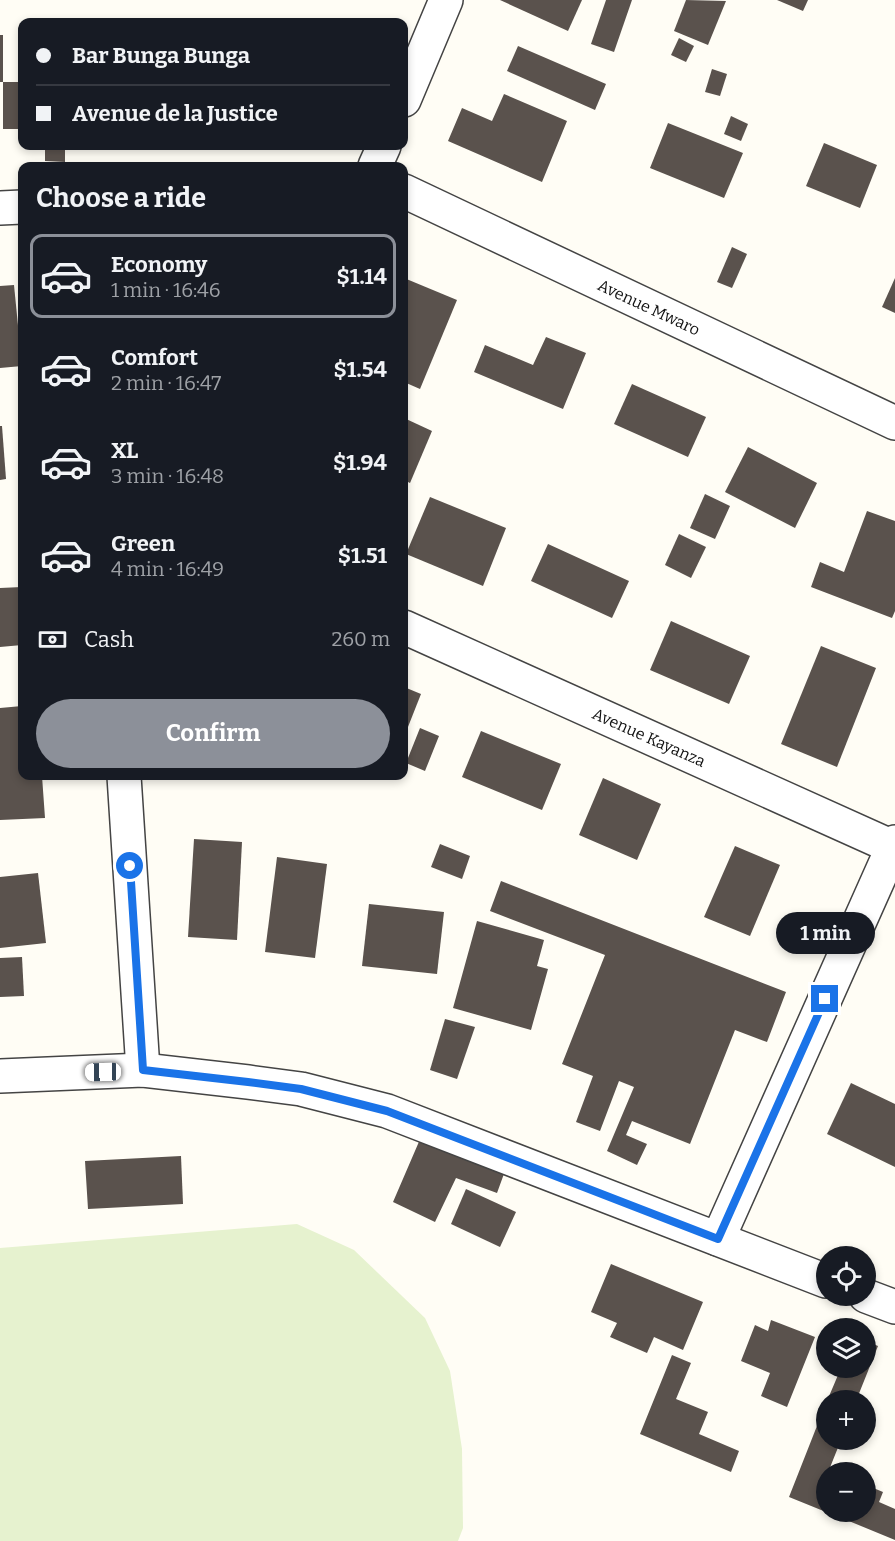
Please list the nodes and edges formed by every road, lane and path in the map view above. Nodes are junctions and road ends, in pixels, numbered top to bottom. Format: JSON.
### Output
{"nodes":[{"id":1,"x":446,"y":0,"type":"edge"},
{"id":2,"x":408,"y":90,"type":"edge"},
{"id":3,"x":408,"y":192,"type":"edge"},
{"id":4,"x":18,"y":207,"type":"edge"},
{"id":5,"x":0,"y":208,"type":"edge"},
{"id":6,"x":895,"y":423,"type":"edge"},
{"id":7,"x":408,"y":629,"type":"edge"},
{"id":8,"x":124,"y":780,"type":"edge"},
{"id":9,"x":894,"y":846,"type":"edge"},
{"id":10,"x":143,"y":1070,"type":"junction"},
{"id":11,"x":0,"y":1076,"type":"edge"},
{"id":12,"x":718,"y":1239,"type":"junction"},
{"id":13,"x":816,"y":1277,"type":"edge"},
{"id":14,"x":876,"y":1300,"type":"edge"},
{"id":15,"x":895,"y":1307,"type":"edge"}],
"edges":[{"from":1,"to":2,"type":"street"},
{"from":3,"to":6,"type":"street","name":"Avenue Mwaro"},
{"from":4,"to":5,"type":"street"},
{"from":7,"to":9,"type":"street","name":"Avenue Kayanza"},
{"from":8,"to":10,"type":"street"},
{"from":9,"to":12,"type":"street"},
{"from":10,"to":11,"type":"street"},
{"from":10,"to":12,"type":"street"},
{"from":12,"to":13,"type":"street"},
{"from":14,"to":15,"type":"street"}]}
